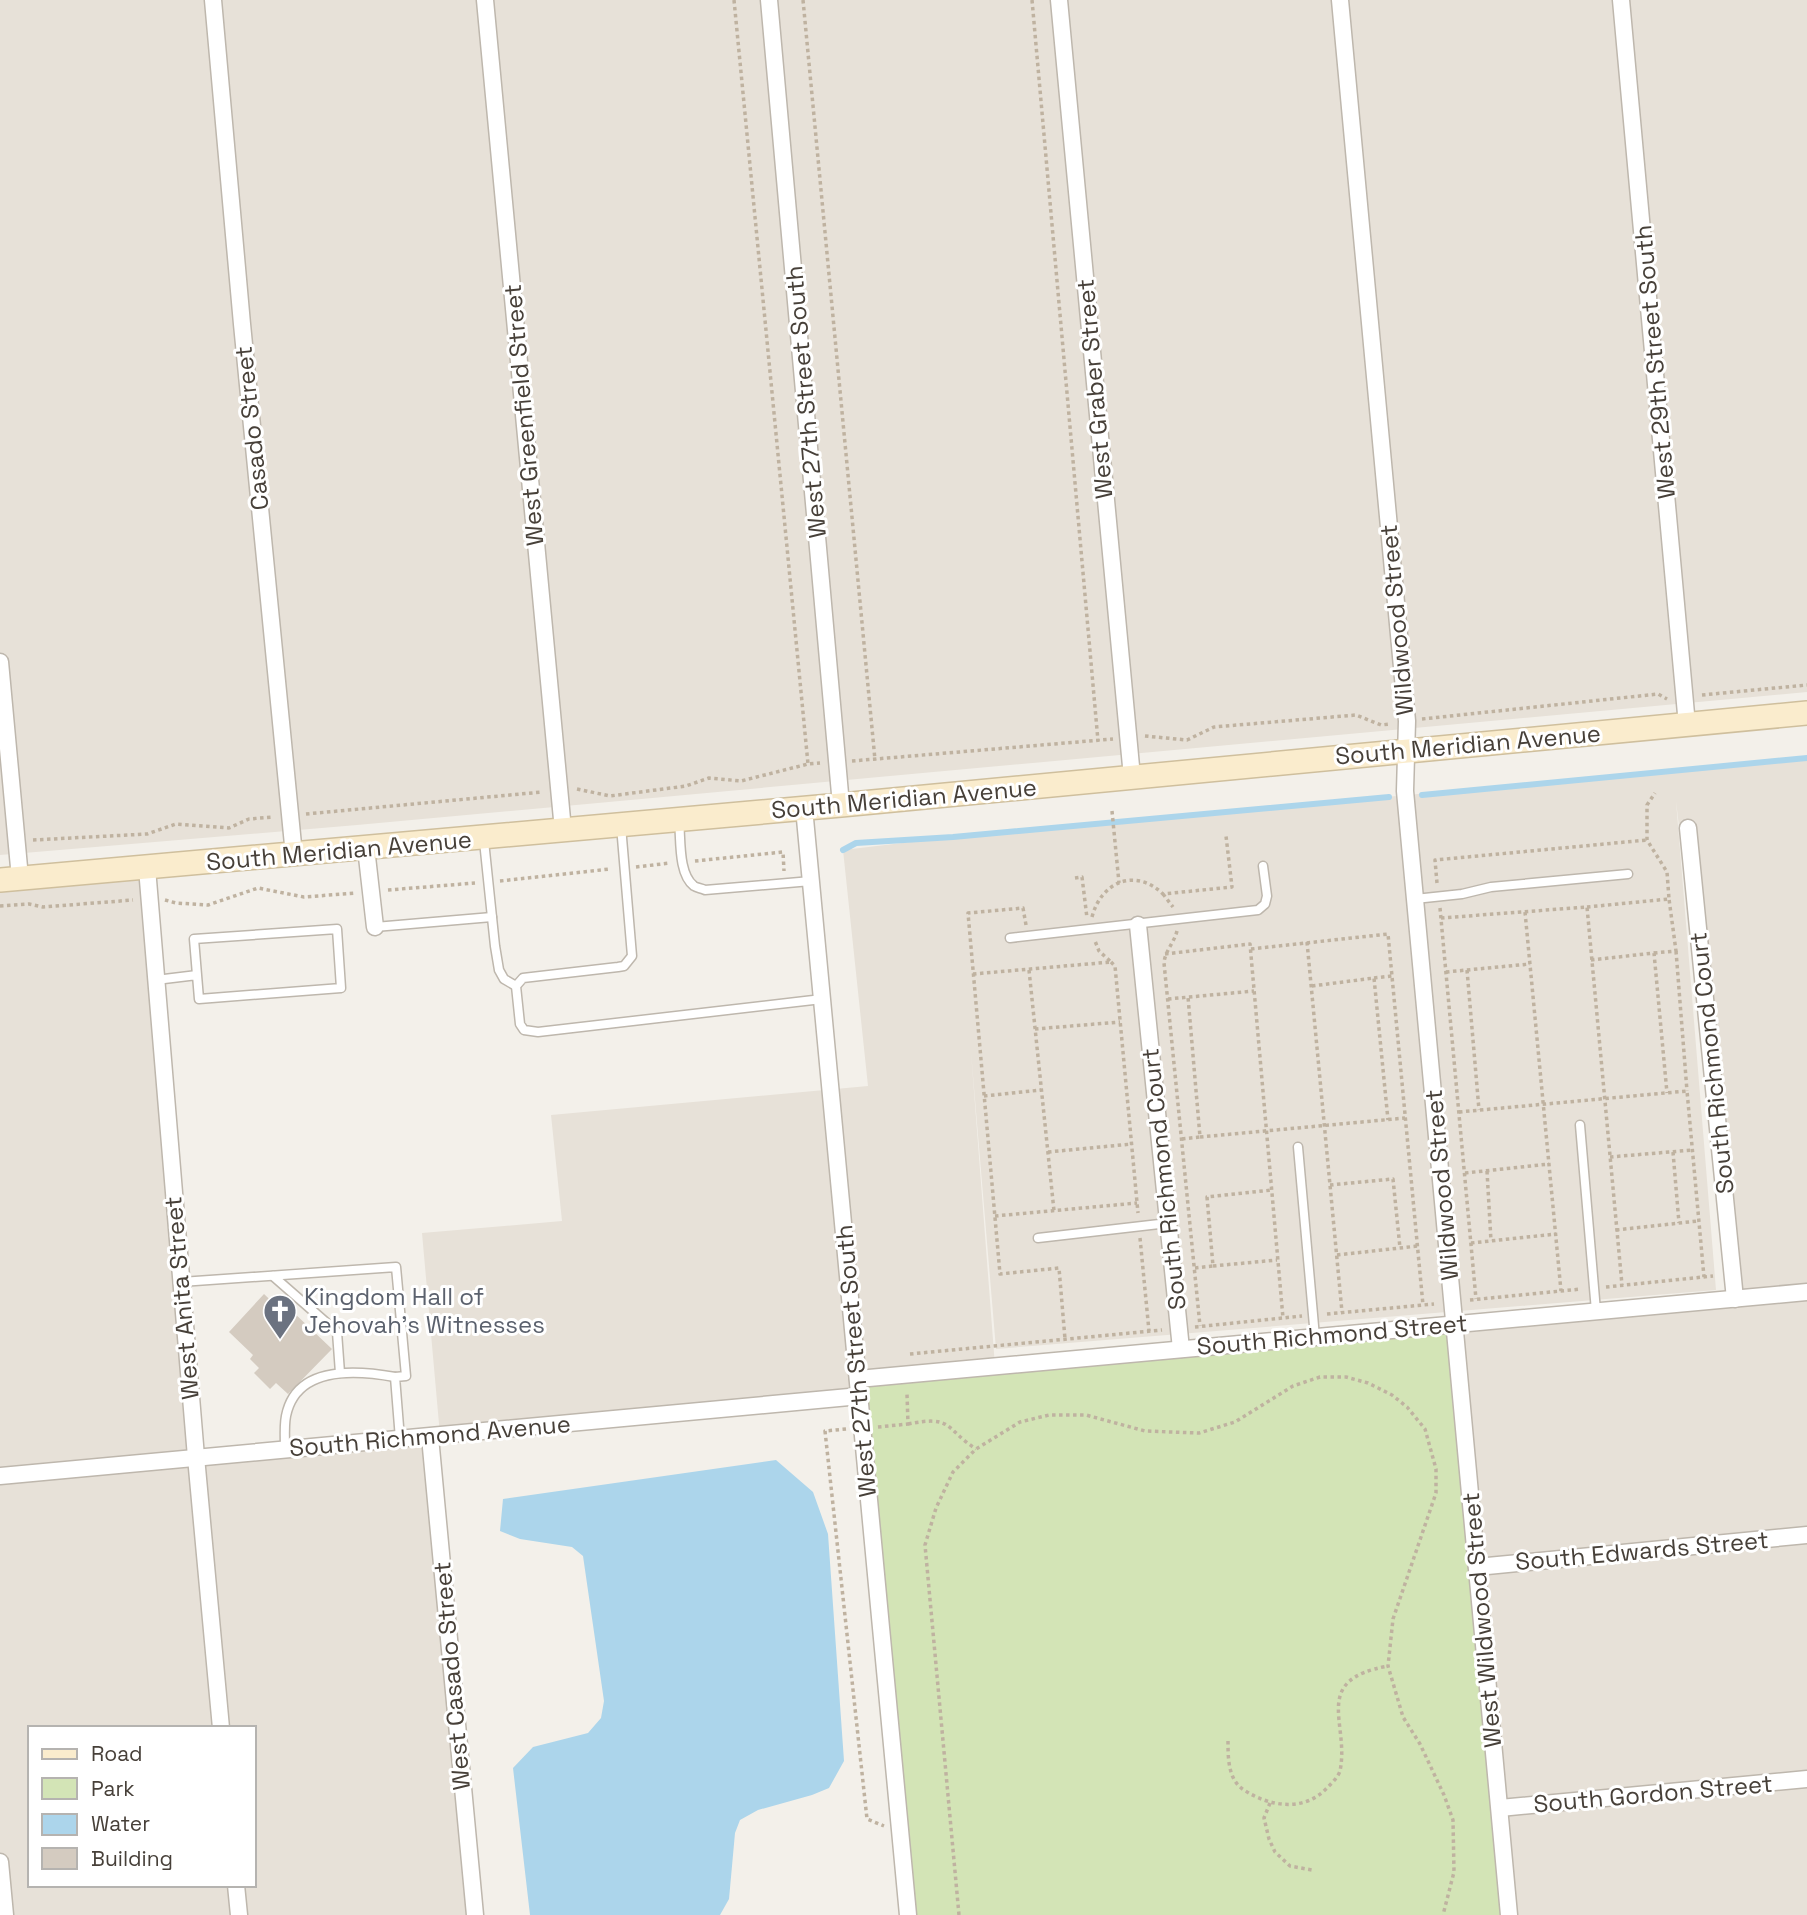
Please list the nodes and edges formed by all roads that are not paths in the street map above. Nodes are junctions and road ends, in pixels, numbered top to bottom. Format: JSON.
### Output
{"nodes":[{"id":1,"x":213,"y":0,"type":"edge"},
{"id":2,"x":485,"y":0,"type":"edge"},
{"id":3,"x":769,"y":0,"type":"edge"},
{"id":4,"x":1059,"y":0,"type":"edge"},
{"id":5,"x":1340,"y":0,"type":"edge"},
{"id":6,"x":1621,"y":0,"type":"edge"},
{"id":7,"x":0,"y":662,"type":"edge"},
{"id":8,"x":1807,"y":713,"type":"edge"},
{"id":9,"x":1687,"y":725,"type":"junction"},
{"id":10,"x":1405,"y":751,"type":"junction"},
{"id":11,"x":1132,"y":777,"type":"junction"},
{"id":12,"x":841,"y":805,"type":"junction"},
{"id":13,"x":804,"y":808,"type":"junction"},
{"id":14,"x":679,"y":819,"type":"junction"},
{"id":15,"x":621,"y":825,"type":"junction"},
{"id":16,"x":1688,"y":828,"type":"dead end"},
{"id":17,"x":563,"y":830,"type":"junction"},
{"id":18,"x":484,"y":837,"type":"junction"},
{"id":19,"x":366,"y":848,"type":"junction"},
{"id":20,"x":295,"y":855,"type":"junction"},
{"id":21,"x":1263,"y":866,"type":"dead end"},
{"id":22,"x":147,"y":868,"type":"junction"},
{"id":23,"x":1628,"y":874,"type":"dead end"},
{"id":24,"x":10,"y":879,"type":"edge"},
{"id":25,"x":811,"y":881,"type":"junction"},
{"id":26,"x":1415,"y":899,"type":"junction"},
{"id":27,"x":492,"y":917,"type":"junction"},
{"id":28,"x":1138,"y":925,"type":"junction"},
{"id":29,"x":375,"y":927,"type":"joint"},
{"id":30,"x":1010,"y":938,"type":"dead end"},
{"id":31,"x":197,"y":975,"type":"junction"},
{"id":32,"x":156,"y":979,"type":"junction"},
{"id":33,"x":516,"y":986,"type":"junction"},
{"id":34,"x":822,"y":999,"type":"junction"},
{"id":35,"x":1580,"y":1125,"type":"dead end"},
{"id":36,"x":1298,"y":1147,"type":"dead end"},
{"id":37,"x":1168,"y":1223,"type":"junction"},
{"id":38,"x":1038,"y":1238,"type":"dead end"},
{"id":39,"x":273,"y":1275,"type":"junction"},
{"id":40,"x":181,"y":1282,"type":"junction"},
{"id":41,"x":1807,"y":1292,"type":"edge"},
{"id":42,"x":1735,"y":1299,"type":"junction"},
{"id":43,"x":1596,"y":1311,"type":"junction"},
{"id":44,"x":1455,"y":1324,"type":"junction"},
{"id":45,"x":1315,"y":1337,"type":"junction"},
{"id":46,"x":1181,"y":1349,"type":"junction"},
{"id":47,"x":340,"y":1373,"type":"junction"},
{"id":48,"x":395,"y":1377,"type":"junction"},
{"id":49,"x":858,"y":1378,"type":"junction"},
{"id":50,"x":860,"y":1396,"type":"junction"},
{"id":51,"x":430,"y":1437,"type":"junction"},
{"id":52,"x":400,"y":1439,"type":"junction"},
{"id":53,"x":285,"y":1449,"type":"junction"},
{"id":54,"x":196,"y":1457,"type":"junction"},
{"id":55,"x":0,"y":1476,"type":"edge"},
{"id":56,"x":1807,"y":1535,"type":"edge"},
{"id":57,"x":1477,"y":1567,"type":"junction"},
{"id":58,"x":221,"y":1726,"type":"edge"},
{"id":59,"x":1807,"y":1779,"type":"edge"},
{"id":60,"x":1500,"y":1808,"type":"junction"},
{"id":61,"x":0,"y":1862,"type":"edge"},
{"id":62,"x":236,"y":1887,"type":"edge"},
{"id":63,"x":5,"y":1915,"type":"edge"},
{"id":64,"x":239,"y":1915,"type":"edge"},
{"id":65,"x":475,"y":1915,"type":"edge"},
{"id":66,"x":908,"y":1915,"type":"edge"},
{"id":67,"x":1509,"y":1915,"type":"edge"}],
"edges":[{"from":1,"to":20,"type":"street","name":"Casado Street"},
{"from":2,"to":17,"type":"street","name":"West Greenfield Street"},
{"from":3,"to":12,"type":"street","name":"West 27th Street South"},
{"from":4,"to":11,"type":"street","name":"West Graber Street"},
{"from":5,"to":10,"type":"street","name":"Wildwood Street"},
{"from":6,"to":9,"type":"street","name":"West 29th Street South"},
{"from":7,"to":24,"type":"street"},
{"from":8,"to":9,"type":"main road","name":"South Meridian Avenue"},
{"from":9,"to":10,"type":"main road","name":"South Meridian Avenue"},
{"from":10,"to":11,"type":"main road","name":"South Meridian Avenue"},
{"from":10,"to":26,"type":"street","name":"Wildwood Street"},
{"from":11,"to":12,"type":"main road","name":"South Meridian Avenue"},
{"from":12,"to":13,"type":"main road","name":"South Meridian Avenue"},
{"from":13,"to":14,"type":"main road","name":"South Meridian Avenue"},
{"from":13,"to":25,"type":"street","name":"West 27th Street South"},
{"from":14,"to":15,"type":"main road","name":"South Meridian Avenue"},
{"from":14,"to":25,"type":"lane"},
{"from":15,"to":17,"type":"main road","name":"South Meridian Avenue"},
{"from":15,"to":33,"type":"lane"},
{"from":16,"to":42,"type":"street","name":"South Richmond Court"},
{"from":17,"to":18,"type":"main road","name":"South Meridian Avenue"},
{"from":18,"to":19,"type":"main road","name":"South Meridian Avenue"},
{"from":18,"to":27,"type":"lane"},
{"from":19,"to":20,"type":"main road","name":"South Meridian Avenue"},
{"from":19,"to":29,"type":"street"},
{"from":20,"to":22,"type":"main road","name":"South Meridian Avenue"},
{"from":21,"to":28,"type":"lane"},
{"from":22,"to":24,"type":"main road","name":"South Meridian Avenue"},
{"from":22,"to":32,"type":"street","name":"West Anita Street"},
{"from":23,"to":26,"type":"lane"},
{"from":25,"to":34,"type":"street","name":"West 27th Street South"},
{"from":26,"to":44,"type":"street","name":"Wildwood Street"},
{"from":27,"to":29,"type":"lane"},
{"from":27,"to":33,"type":"lane"},
{"from":28,"to":30,"type":"lane"},
{"from":28,"to":37,"type":"street","name":"South Richmond Court"},
{"from":31,"to":31,"type":"lane"},
{"from":31,"to":32,"type":"lane"},
{"from":32,"to":40,"type":"street","name":"West Anita Street"},
{"from":33,"to":34,"type":"lane"},
{"from":34,"to":49,"type":"street","name":"West 27th Street South"},
{"from":35,"to":43,"type":"lane"},
{"from":36,"to":45,"type":"lane"},
{"from":37,"to":38,"type":"lane"},
{"from":37,"to":46,"type":"street","name":"South Richmond Court"},
{"from":39,"to":40,"type":"lane"},
{"from":39,"to":47,"type":"lane"},
{"from":39,"to":48,"type":"lane"},
{"from":40,"to":54,"type":"street","name":"West Anita Street"},
{"from":41,"to":42,"type":"street","name":"South Richmond Street"},
{"from":42,"to":43,"type":"street","name":"South Richmond Street"},
{"from":43,"to":44,"type":"street","name":"South Richmond Street"},
{"from":44,"to":45,"type":"street","name":"South Richmond Street"},
{"from":44,"to":57,"type":"street","name":"West Wildwood Street"},
{"from":45,"to":46,"type":"street","name":"South Richmond Street"},
{"from":46,"to":49,"type":"street","name":"South Richmond Street"},
{"from":47,"to":48,"type":"lane"},
{"from":47,"to":53,"type":"lane"},
{"from":48,"to":52,"type":"lane"},
{"from":49,"to":50,"type":"street","name":"West 27th Street South"},
{"from":50,"to":51,"type":"street","name":"South Richmond Avenue"},
{"from":50,"to":66,"type":"street","name":"West 27th Street South"},
{"from":51,"to":52,"type":"street","name":"South Richmond Avenue"},
{"from":51,"to":65,"type":"street","name":"West Casado Street"},
{"from":52,"to":53,"type":"street","name":"South Richmond Avenue"},
{"from":53,"to":54,"type":"street","name":"South Richmond Avenue"},
{"from":54,"to":55,"type":"street","name":"South Richmond Avenue"},
{"from":54,"to":58,"type":"street","name":"West Anita Street"},
{"from":56,"to":57,"type":"street","name":"South Edwards Street"},
{"from":57,"to":60,"type":"street","name":"West Wildwood Street"},
{"from":59,"to":60,"type":"street","name":"South Gordon Street"},
{"from":60,"to":67,"type":"street","name":"West Wildwood Street"},
{"from":61,"to":63,"type":"street"},
{"from":62,"to":64,"type":"street"}]}
